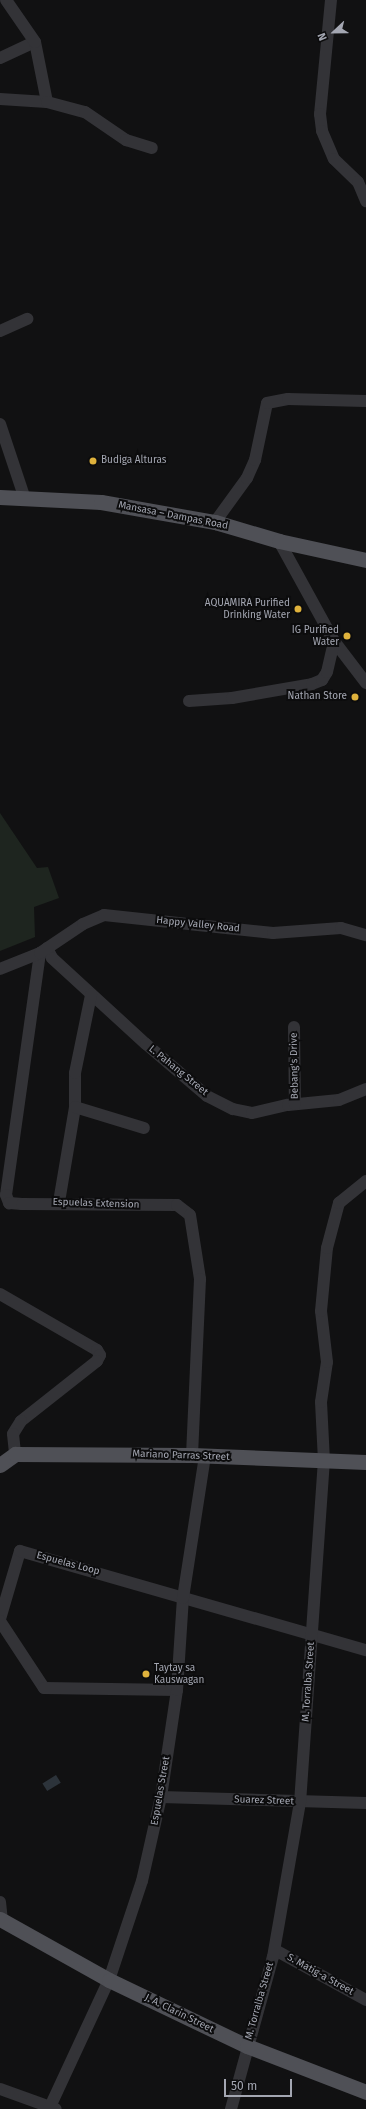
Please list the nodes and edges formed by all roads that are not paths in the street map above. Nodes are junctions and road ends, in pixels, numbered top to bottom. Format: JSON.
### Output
{"nodes":[{"id":1,"x":6,"y":0,"type":"edge"},
{"id":2,"x":331,"y":0,"type":"edge"},
{"id":3,"x":35,"y":42,"type":"junction"},
{"id":4,"x":0,"y":58,"type":"edge"},
{"id":5,"x":0,"y":99,"type":"edge"},
{"id":6,"x":47,"y":102,"type":"junction"},
{"id":7,"x":152,"y":148,"type":"dead end"},
{"id":8,"x":366,"y":201,"type":"edge"},
{"id":9,"x":27,"y":319,"type":"dead end"},
{"id":10,"x":0,"y":331,"type":"edge"},
{"id":11,"x":365,"y":402,"type":"dead end"},
{"id":12,"x":0,"y":424,"type":"edge"},
{"id":13,"x":0,"y":498,"type":"edge"},
{"id":14,"x":25,"y":499,"type":"junction"},
{"id":15,"x":215,"y":522,"type":"junction"},
{"id":16,"x":279,"y":541,"type":"junction"},
{"id":17,"x":366,"y":560,"type":"edge"},
{"id":18,"x":334,"y":641,"type":"junction"},
{"id":19,"x":366,"y":683,"type":"edge"},
{"id":20,"x":189,"y":701,"type":"dead end"},
{"id":21,"x":366,"y":935,"type":"edge"},
{"id":22,"x":43,"y":951,"type":"junction"},
{"id":23,"x":0,"y":970,"type":"edge"},
{"id":24,"x":91,"y":995,"type":"junction"},
{"id":25,"x":294,"y":1027,"type":"dead end"},
{"id":26,"x":366,"y":1089,"type":"edge"},
{"id":27,"x":295,"y":1104,"type":"junction"},
{"id":28,"x":75,"y":1107,"type":"junction"},
{"id":29,"x":144,"y":1128,"type":"dead end"},
{"id":30,"x":366,"y":1181,"type":"edge"},
{"id":31,"x":59,"y":1202,"type":"junction"},
{"id":32,"x":5,"y":1204,"type":"edge"},
{"id":33,"x":0,"y":1294,"type":"edge"},
{"id":34,"x":15,"y":1454,"type":"junction"},
{"id":35,"x":199,"y":1456,"type":"junction"},
{"id":36,"x":324,"y":1462,"type":"junction"},
{"id":37,"x":366,"y":1462,"type":"edge"},
{"id":38,"x":0,"y":1465,"type":"edge"},
{"id":39,"x":183,"y":1598,"type":"junction"},
{"id":40,"x":0,"y":1620,"type":"edge"},
{"id":41,"x":312,"y":1635,"type":"junction"},
{"id":42,"x":366,"y":1650,"type":"edge"},
{"id":43,"x":177,"y":1690,"type":"junction"},
{"id":44,"x":161,"y":1797,"type":"junction"},
{"id":45,"x":300,"y":1803,"type":"junction"},
{"id":46,"x":366,"y":1803,"type":"edge"},
{"id":47,"x":0,"y":1902,"type":"edge"},
{"id":48,"x":1,"y":1920,"type":"edge"},
{"id":49,"x":274,"y":1950,"type":"junction"},
{"id":50,"x":109,"y":1980,"type":"junction"},
{"id":51,"x":366,"y":2000,"type":"edge"},
{"id":52,"x":247,"y":2046,"type":"junction"},
{"id":53,"x":0,"y":2089,"type":"edge"},
{"id":54,"x":366,"y":2092,"type":"edge"},
{"id":55,"x":52,"y":2108,"type":"edge"},
{"id":56,"x":231,"y":2109,"type":"edge"}],
"edges":[{"from":1,"to":3,"type":"street"},
{"from":2,"to":8,"type":"street"},
{"from":3,"to":4,"type":"street"},
{"from":3,"to":6,"type":"street"},
{"from":5,"to":6,"type":"street"},
{"from":6,"to":7,"type":"street"},
{"from":9,"to":10,"type":"street"},
{"from":11,"to":15,"type":"street"},
{"from":12,"to":14,"type":"street"},
{"from":13,"to":14,"type":"main road","name":"Mansasa – Dampas Road"},
{"from":14,"to":15,"type":"main road","name":"Mansasa – Dampas Road"},
{"from":15,"to":16,"type":"main road","name":"Mansasa – Dampas Road"},
{"from":16,"to":17,"type":"main road","name":"Mansasa – Dampas Road"},
{"from":16,"to":18,"type":"street"},
{"from":18,"to":19,"type":"street"},
{"from":18,"to":20,"type":"street"},
{"from":21,"to":22,"type":"street","name":"Happy Valley Road"},
{"from":22,"to":23,"type":"street","name":"Happy Valley Road"},
{"from":22,"to":24,"type":"street","name":"L. Pahang Street"},
{"from":22,"to":32,"type":"street","name":"Espuelas Extension"},
{"from":24,"to":27,"type":"street","name":"L. Pahang Street"},
{"from":24,"to":28,"type":"street"},
{"from":25,"to":27,"type":"street","name":"Bebang's Drive"},
{"from":26,"to":27,"type":"street","name":"L. Pahang Street"},
{"from":28,"to":29,"type":"street"},
{"from":28,"to":31,"type":"street"},
{"from":30,"to":36,"type":"street","name":"M. Torralba Street"},
{"from":31,"to":32,"type":"street","name":"Espuelas Extension"},
{"from":31,"to":35,"type":"street","name":"Espuelas Extension"},
{"from":33,"to":34,"type":"street"},
{"from":34,"to":35,"type":"main road","name":"Mariano Parras Street"},
{"from":34,"to":38,"type":"main road"},
{"from":35,"to":36,"type":"main road","name":"Mariano Parras Street"},
{"from":35,"to":39,"type":"street","name":"Espuelas Street"},
{"from":36,"to":37,"type":"main road","name":"Mariano Parras Street"},
{"from":36,"to":41,"type":"street","name":"M. Torralba Street"},
{"from":39,"to":40,"type":"street","name":"Espuelas Loop"},
{"from":39,"to":41,"type":"street"},
{"from":39,"to":43,"type":"street","name":"Espuelas Street"},
{"from":40,"to":43,"type":"street","name":"Espuelas Loop"},
{"from":41,"to":42,"type":"street"},
{"from":41,"to":45,"type":"street","name":"M. Torralba Street"},
{"from":43,"to":44,"type":"street","name":"Espuelas Street"},
{"from":44,"to":45,"type":"street","name":"Suarez Street"},
{"from":44,"to":50,"type":"street","name":"Espuelas Street"},
{"from":45,"to":46,"type":"street","name":"Suarez Street"},
{"from":45,"to":49,"type":"street","name":"M. Torralba Street"},
{"from":47,"to":48,"type":"street"},
{"from":48,"to":50,"type":"main road","name":"J. A. Clarin Street"},
{"from":49,"to":51,"type":"street","name":"S. Matig-a Street"},
{"from":49,"to":52,"type":"street","name":"M. Torralba Street"},
{"from":50,"to":52,"type":"main road","name":"J. A. Clarin Street"},
{"from":50,"to":55,"type":"street","name":"Espuelas Street"},
{"from":52,"to":54,"type":"main road","name":"J. A. Clarin Street"},
{"from":52,"to":56,"type":"street","name":"M. Torralba Street"},
{"from":53,"to":55,"type":"street"}]}
